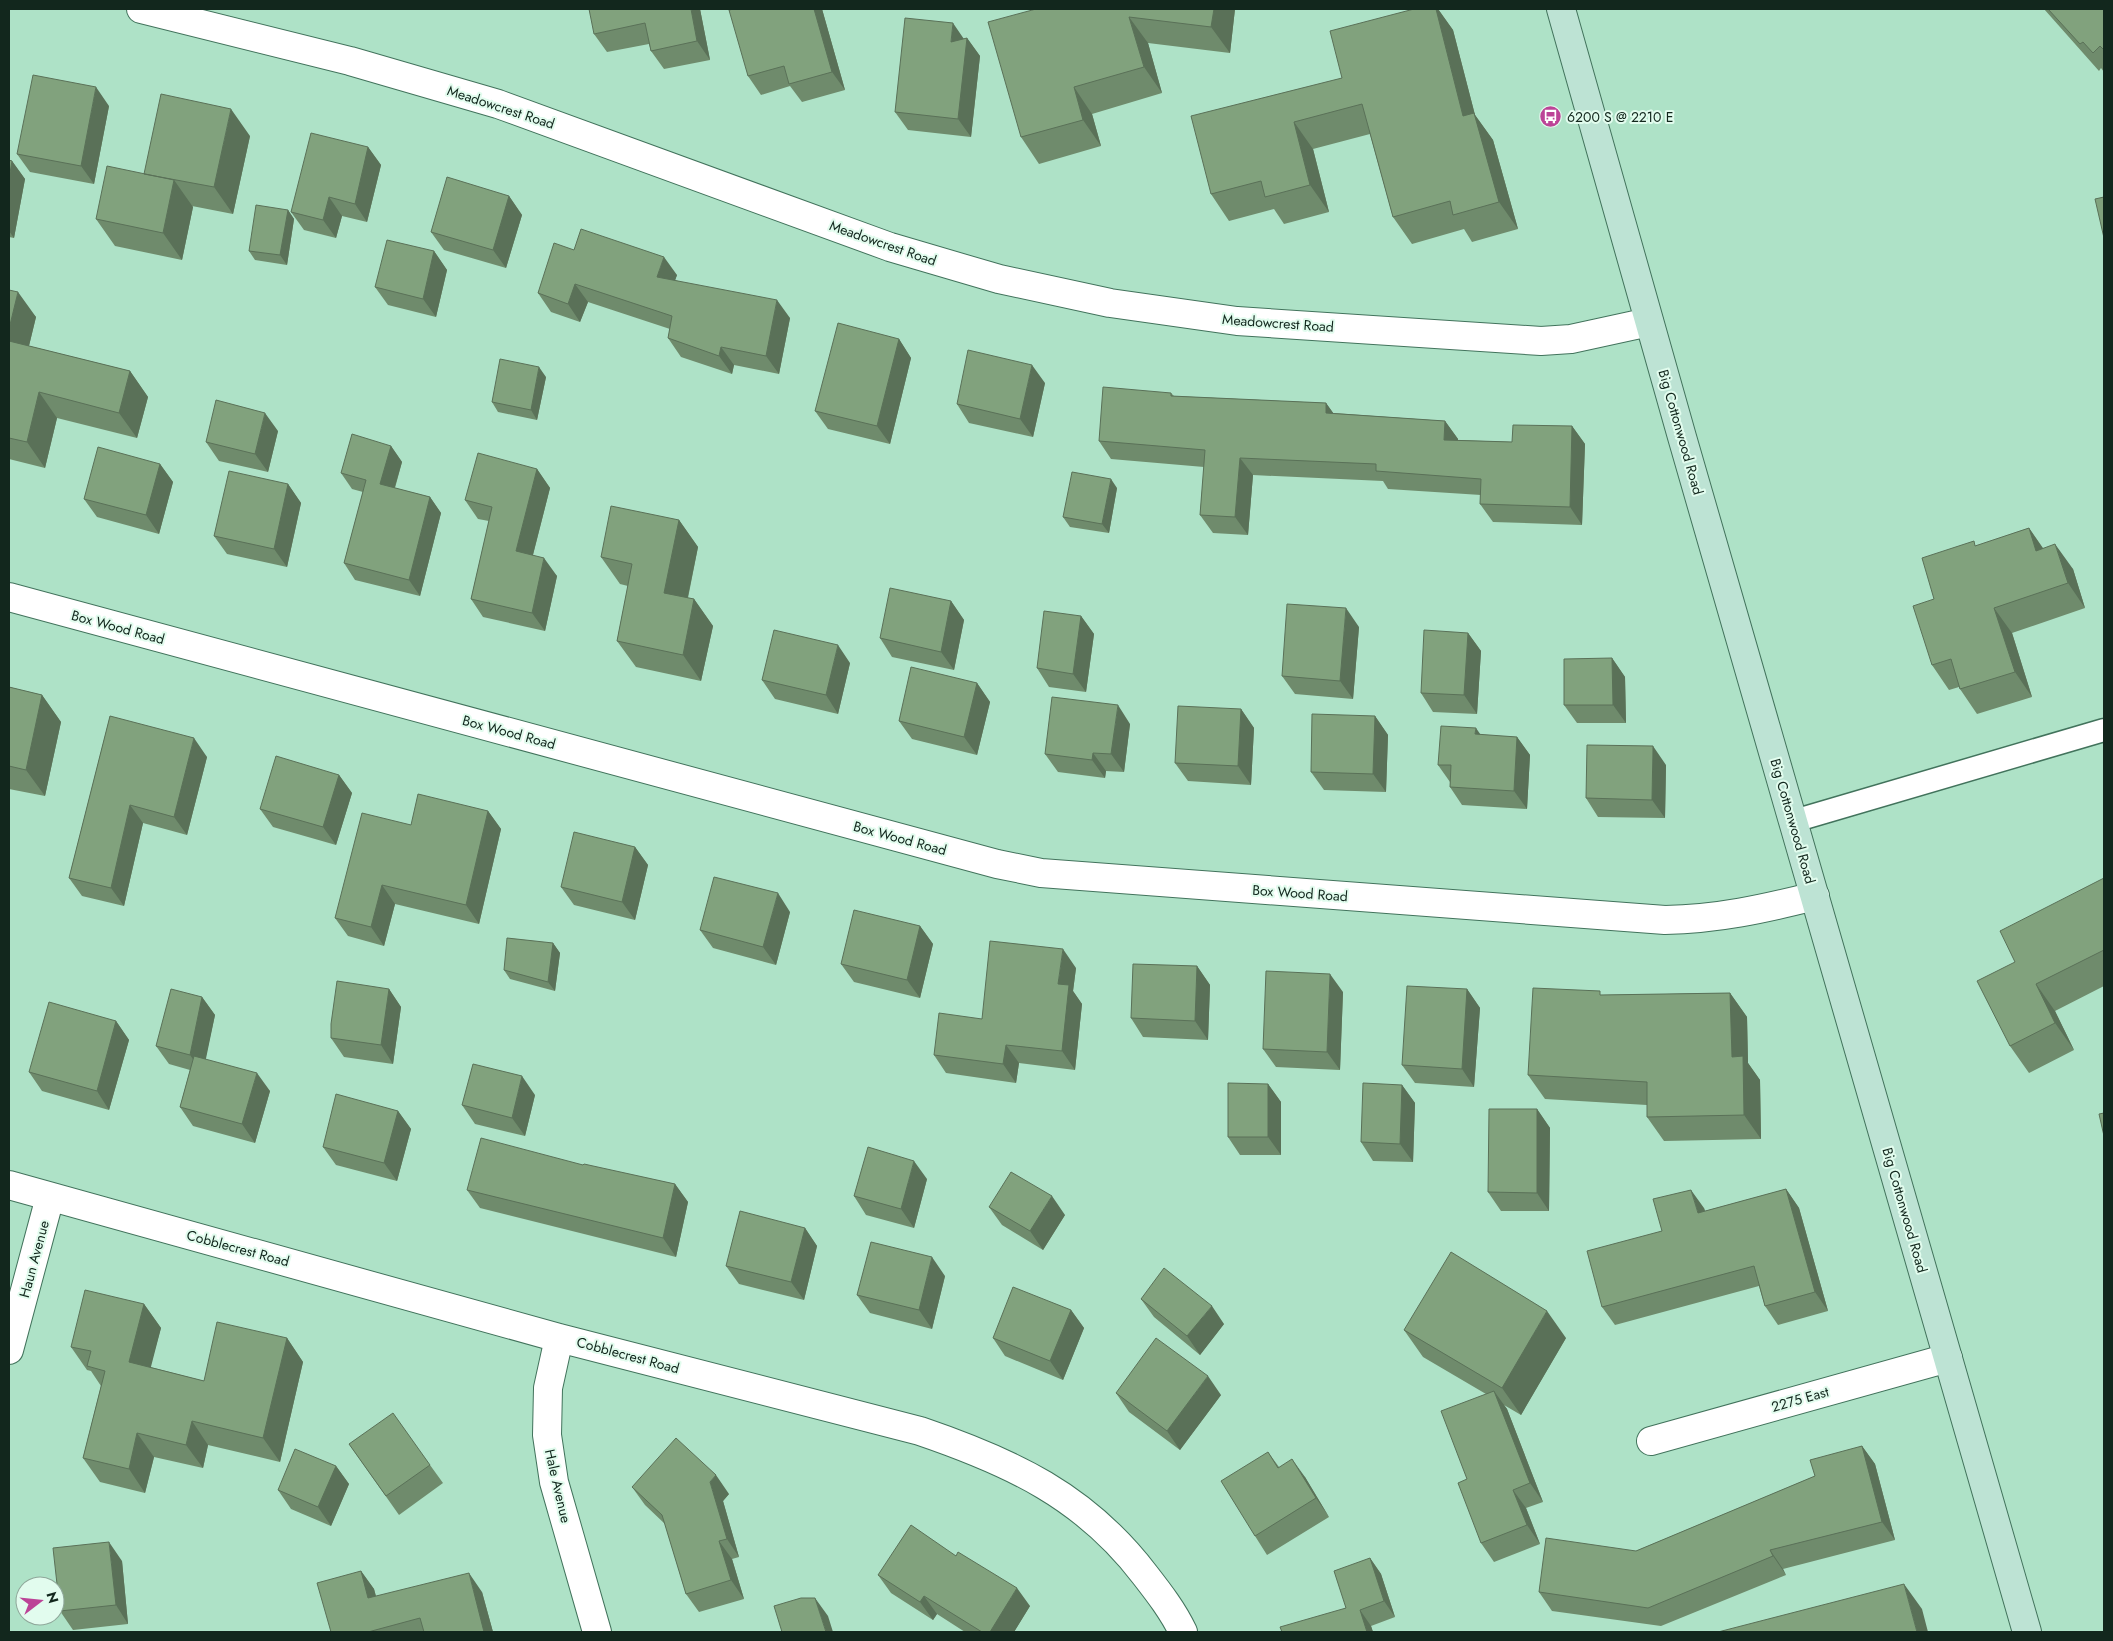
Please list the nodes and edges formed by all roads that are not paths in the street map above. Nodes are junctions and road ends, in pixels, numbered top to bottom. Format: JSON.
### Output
{"nodes":[{"id":1,"x":141,"y":9,"type":"edge"},
{"id":2,"x":1561,"y":9,"type":"edge"},
{"id":3,"x":1650,"y":322,"type":"junction"},
{"id":4,"x":9,"y":597,"type":"edge"},
{"id":5,"x":2104,"y":730,"type":"edge"},
{"id":6,"x":1794,"y":822,"type":"junction"},
{"id":7,"x":1815,"y":896,"type":"junction"},
{"id":8,"x":9,"y":1185,"type":"edge"},
{"id":9,"x":50,"y":1197,"type":"junction"},
{"id":10,"x":560,"y":1338,"type":"junction"},
{"id":11,"x":9,"y":1350,"type":"edge"},
{"id":12,"x":1948,"y":1358,"type":"junction"},
{"id":13,"x":1651,"y":1441,"type":"dead end"},
{"id":14,"x":597,"y":1632,"type":"edge"},
{"id":15,"x":1183,"y":1632,"type":"edge"},
{"id":16,"x":2027,"y":1632,"type":"edge"}],
"edges":[{"from":1,"to":3,"type":"street","name":"Meadowcrest Road"},
{"from":2,"to":3,"type":"main road","name":"Big Cottonwood Road"},
{"from":3,"to":6,"type":"main road","name":"Big Cottonwood Road"},
{"from":4,"to":7,"type":"street","name":"Box Wood Road"},
{"from":5,"to":6,"type":"lane"},
{"from":6,"to":7,"type":"main road","name":"Big Cottonwood Road"},
{"from":7,"to":12,"type":"main road","name":"Big Cottonwood Road"},
{"from":8,"to":9,"type":"street","name":"Cobblecrest Road"},
{"from":9,"to":10,"type":"street","name":"Cobblecrest Road"},
{"from":9,"to":11,"type":"street","name":"Haun Avenue"},
{"from":10,"to":14,"type":"street","name":"Hale Avenue"},
{"from":10,"to":15,"type":"street","name":"Cobblecrest Road"},
{"from":12,"to":13,"type":"street","name":"2275 East"},
{"from":12,"to":16,"type":"main road","name":"Big Cottonwood Road"}]}
